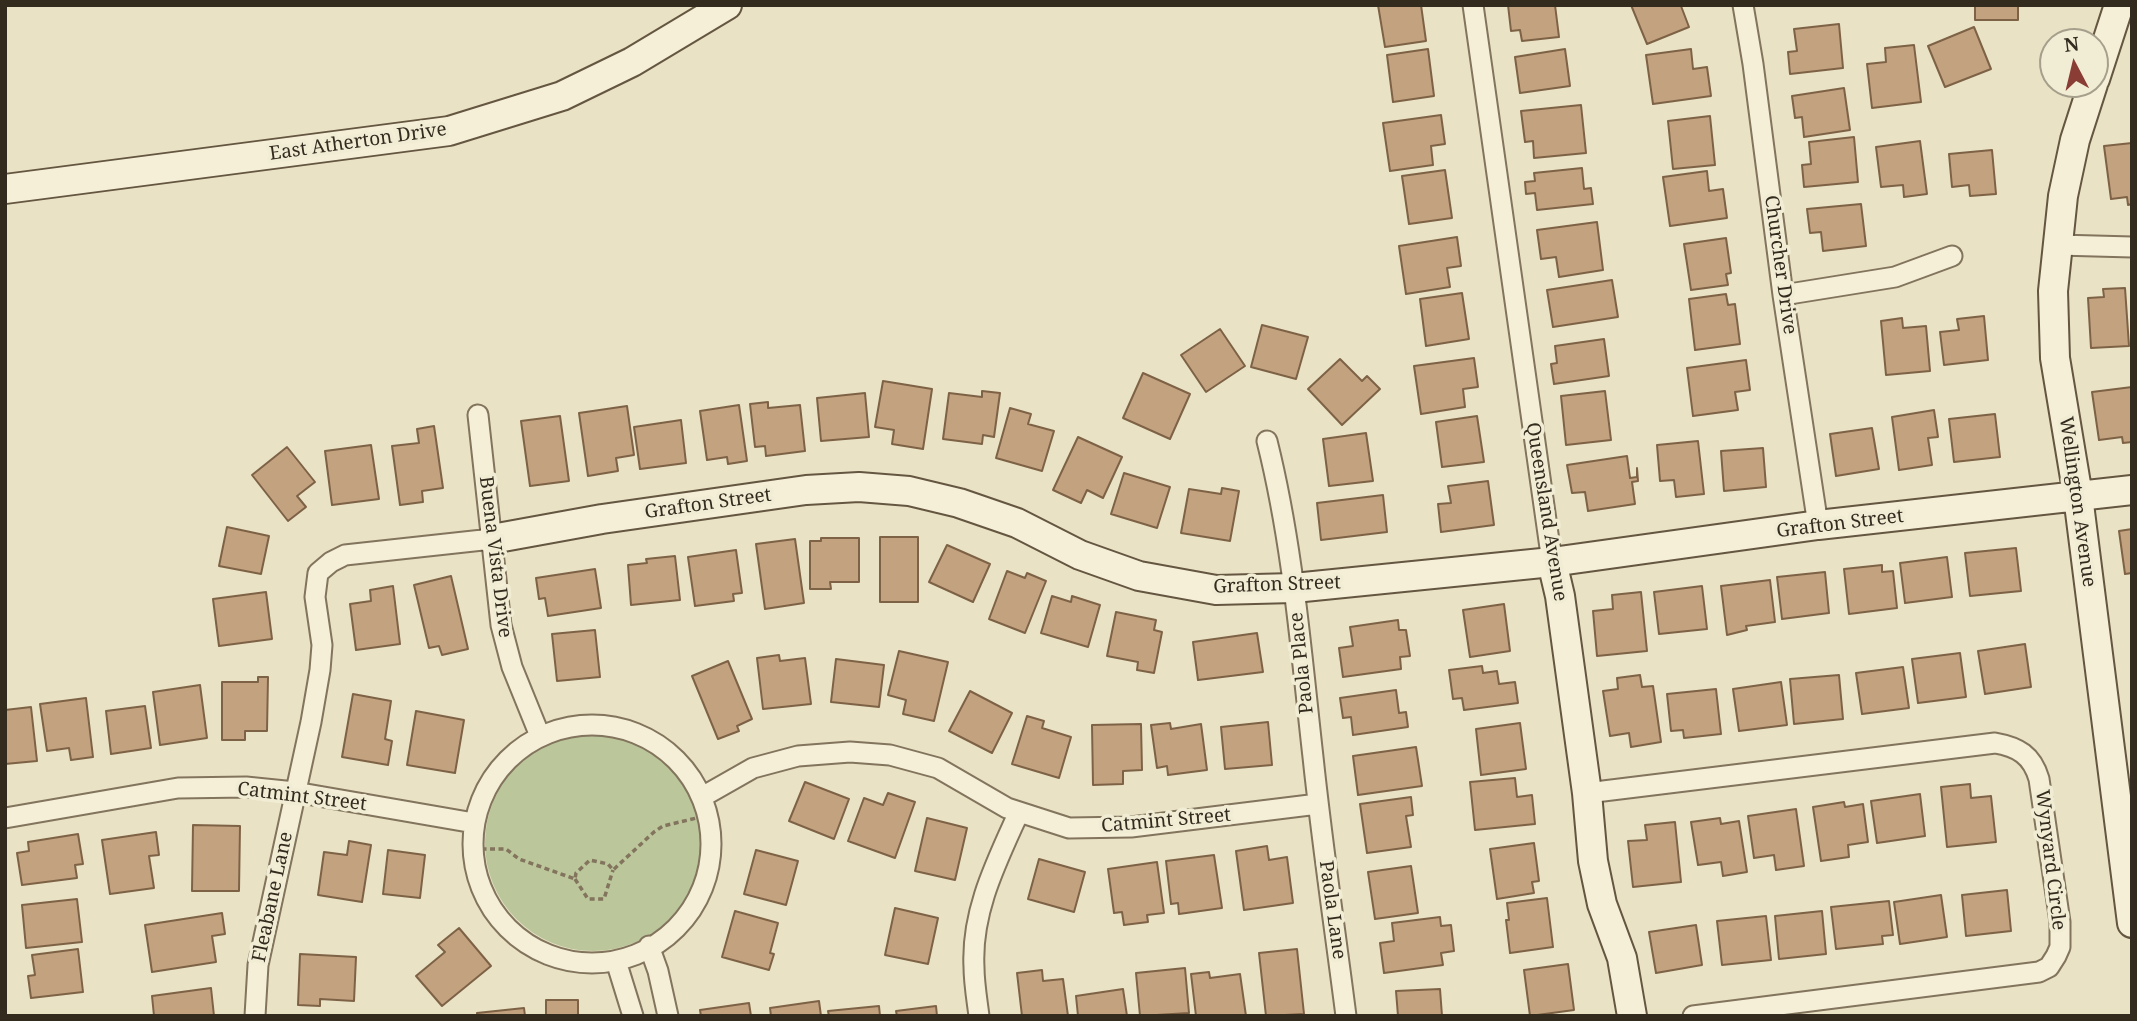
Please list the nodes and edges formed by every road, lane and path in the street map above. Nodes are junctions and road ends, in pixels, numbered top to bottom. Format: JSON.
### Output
{"nodes":[{"id":1,"x":727,"y":5,"type":"edge"},
{"id":2,"x":1473,"y":5,"type":"edge"},
{"id":3,"x":1743,"y":5,"type":"edge"},
{"id":4,"x":2119,"y":5,"type":"edge"},
{"id":5,"x":2109,"y":36,"type":"edge"},
{"id":6,"x":2089,"y":98,"type":"edge"},
{"id":7,"x":5,"y":189,"type":"edge"},
{"id":8,"x":2058,"y":245,"type":"junction"},
{"id":9,"x":2132,"y":247,"type":"edge"},
{"id":10,"x":1952,"y":256,"type":"dead end"},
{"id":11,"x":1783,"y":295,"type":"junction"},
{"id":12,"x":478,"y":415,"type":"dead end"},
{"id":13,"x":1267,"y":441,"type":"dead end"},
{"id":14,"x":2132,"y":490,"type":"edge"},
{"id":15,"x":2078,"y":496,"type":"junction"},
{"id":16,"x":1818,"y":526,"type":"junction"},
{"id":17,"x":492,"y":539,"type":"junction"},
{"id":18,"x":1552,"y":562,"type":"junction"},
{"id":19,"x":318,"y":573,"type":"joint"},
{"id":20,"x":1294,"y":589,"type":"junction"},
{"id":21,"x":540,"y":736,"type":"junction"},
{"id":22,"x":295,"y":792,"type":"junction"},
{"id":23,"x":1587,"y":793,"type":"junction"},
{"id":24,"x":1318,"y":804,"type":"junction"},
{"id":25,"x":704,"y":806,"type":"junction"},
{"id":26,"x":1019,"y":812,"type":"junction"},
{"id":27,"x":5,"y":818,"type":"edge"},
{"id":28,"x":474,"y":823,"type":"junction"},
{"id":29,"x":473,"y":849,"type":"junction"},
{"id":30,"x":614,"y":870,"type":"junction"},
{"id":31,"x":575,"y":880,"type":"junction"},
{"id":32,"x":2132,"y":923,"type":"edge"},
{"id":33,"x":649,"y":946,"type":"junction"},
{"id":34,"x":616,"y":961,"type":"junction"},
{"id":35,"x":255,"y":1016,"type":"edge"},
{"id":36,"x":633,"y":1016,"type":"edge"},
{"id":37,"x":668,"y":1016,"type":"edge"},
{"id":38,"x":979,"y":1016,"type":"edge"},
{"id":39,"x":1346,"y":1016,"type":"edge"},
{"id":40,"x":1632,"y":1016,"type":"edge"},
{"id":41,"x":1693,"y":1016,"type":"edge"}],
"edges":[{"from":1,"to":7,"type":"street","name":"East Atherton Drive"},
{"from":2,"to":18,"type":"street","name":"Queensland Avenue"},
{"from":3,"to":11,"type":"street","name":"Churcher Drive"},
{"from":4,"to":5,"type":"street","name":"Wellington Avenue"},
{"from":6,"to":8,"type":"street","name":"Wellington Avenue"},
{"from":8,"to":9,"type":"street"},
{"from":8,"to":15,"type":"street","name":"Wellington Avenue"},
{"from":10,"to":11,"type":"street"},
{"from":11,"to":16,"type":"street","name":"Churcher Drive"},
{"from":12,"to":17,"type":"street","name":"Buena Vista Drive"},
{"from":13,"to":20,"type":"street","name":"Paola Place"},
{"from":14,"to":15,"type":"street","name":"Grafton Street"},
{"from":15,"to":16,"type":"street","name":"Grafton Street"},
{"from":15,"to":32,"type":"street","name":"Wellington Avenue"},
{"from":16,"to":18,"type":"street","name":"Grafton Street"},
{"from":17,"to":19,"type":"street","name":"Grafton Street"},
{"from":17,"to":20,"type":"street","name":"Grafton Street"},
{"from":17,"to":21,"type":"street","name":"Buena Vista Drive"},
{"from":18,"to":20,"type":"street","name":"Grafton Street"},
{"from":18,"to":23,"type":"street","name":"Queensland Avenue"},
{"from":19,"to":22,"type":"street","name":"Fleabane Lane"},
{"from":20,"to":24,"type":"street","name":"Paola Place"},
{"from":21,"to":25,"type":"street"},
{"from":21,"to":28,"type":"street"},
{"from":22,"to":27,"type":"street","name":"Catmint Street"},
{"from":22,"to":28,"type":"street","name":"Catmint Street"},
{"from":22,"to":35,"type":"street","name":"Fleabane Lane"},
{"from":23,"to":40,"type":"street","name":"Queensland Avenue"},
{"from":23,"to":41,"type":"street","name":"Wynyard Circle"},
{"from":24,"to":26,"type":"street","name":"Catmint Street"},
{"from":24,"to":39,"type":"street","name":"Paola Lane"},
{"from":25,"to":26,"type":"street","name":"Catmint Street"},
{"from":25,"to":30,"type":"path"},
{"from":25,"to":33,"type":"street"},
{"from":26,"to":38,"type":"street"},
{"from":28,"to":29,"type":"street"},
{"from":29,"to":31,"type":"path"},
{"from":29,"to":34,"type":"street"},
{"from":30,"to":31,"type":"path"},
{"from":30,"to":31,"type":"path"},
{"from":33,"to":34,"type":"street"},
{"from":33,"to":37,"type":"street"},
{"from":34,"to":36,"type":"street"}]}
